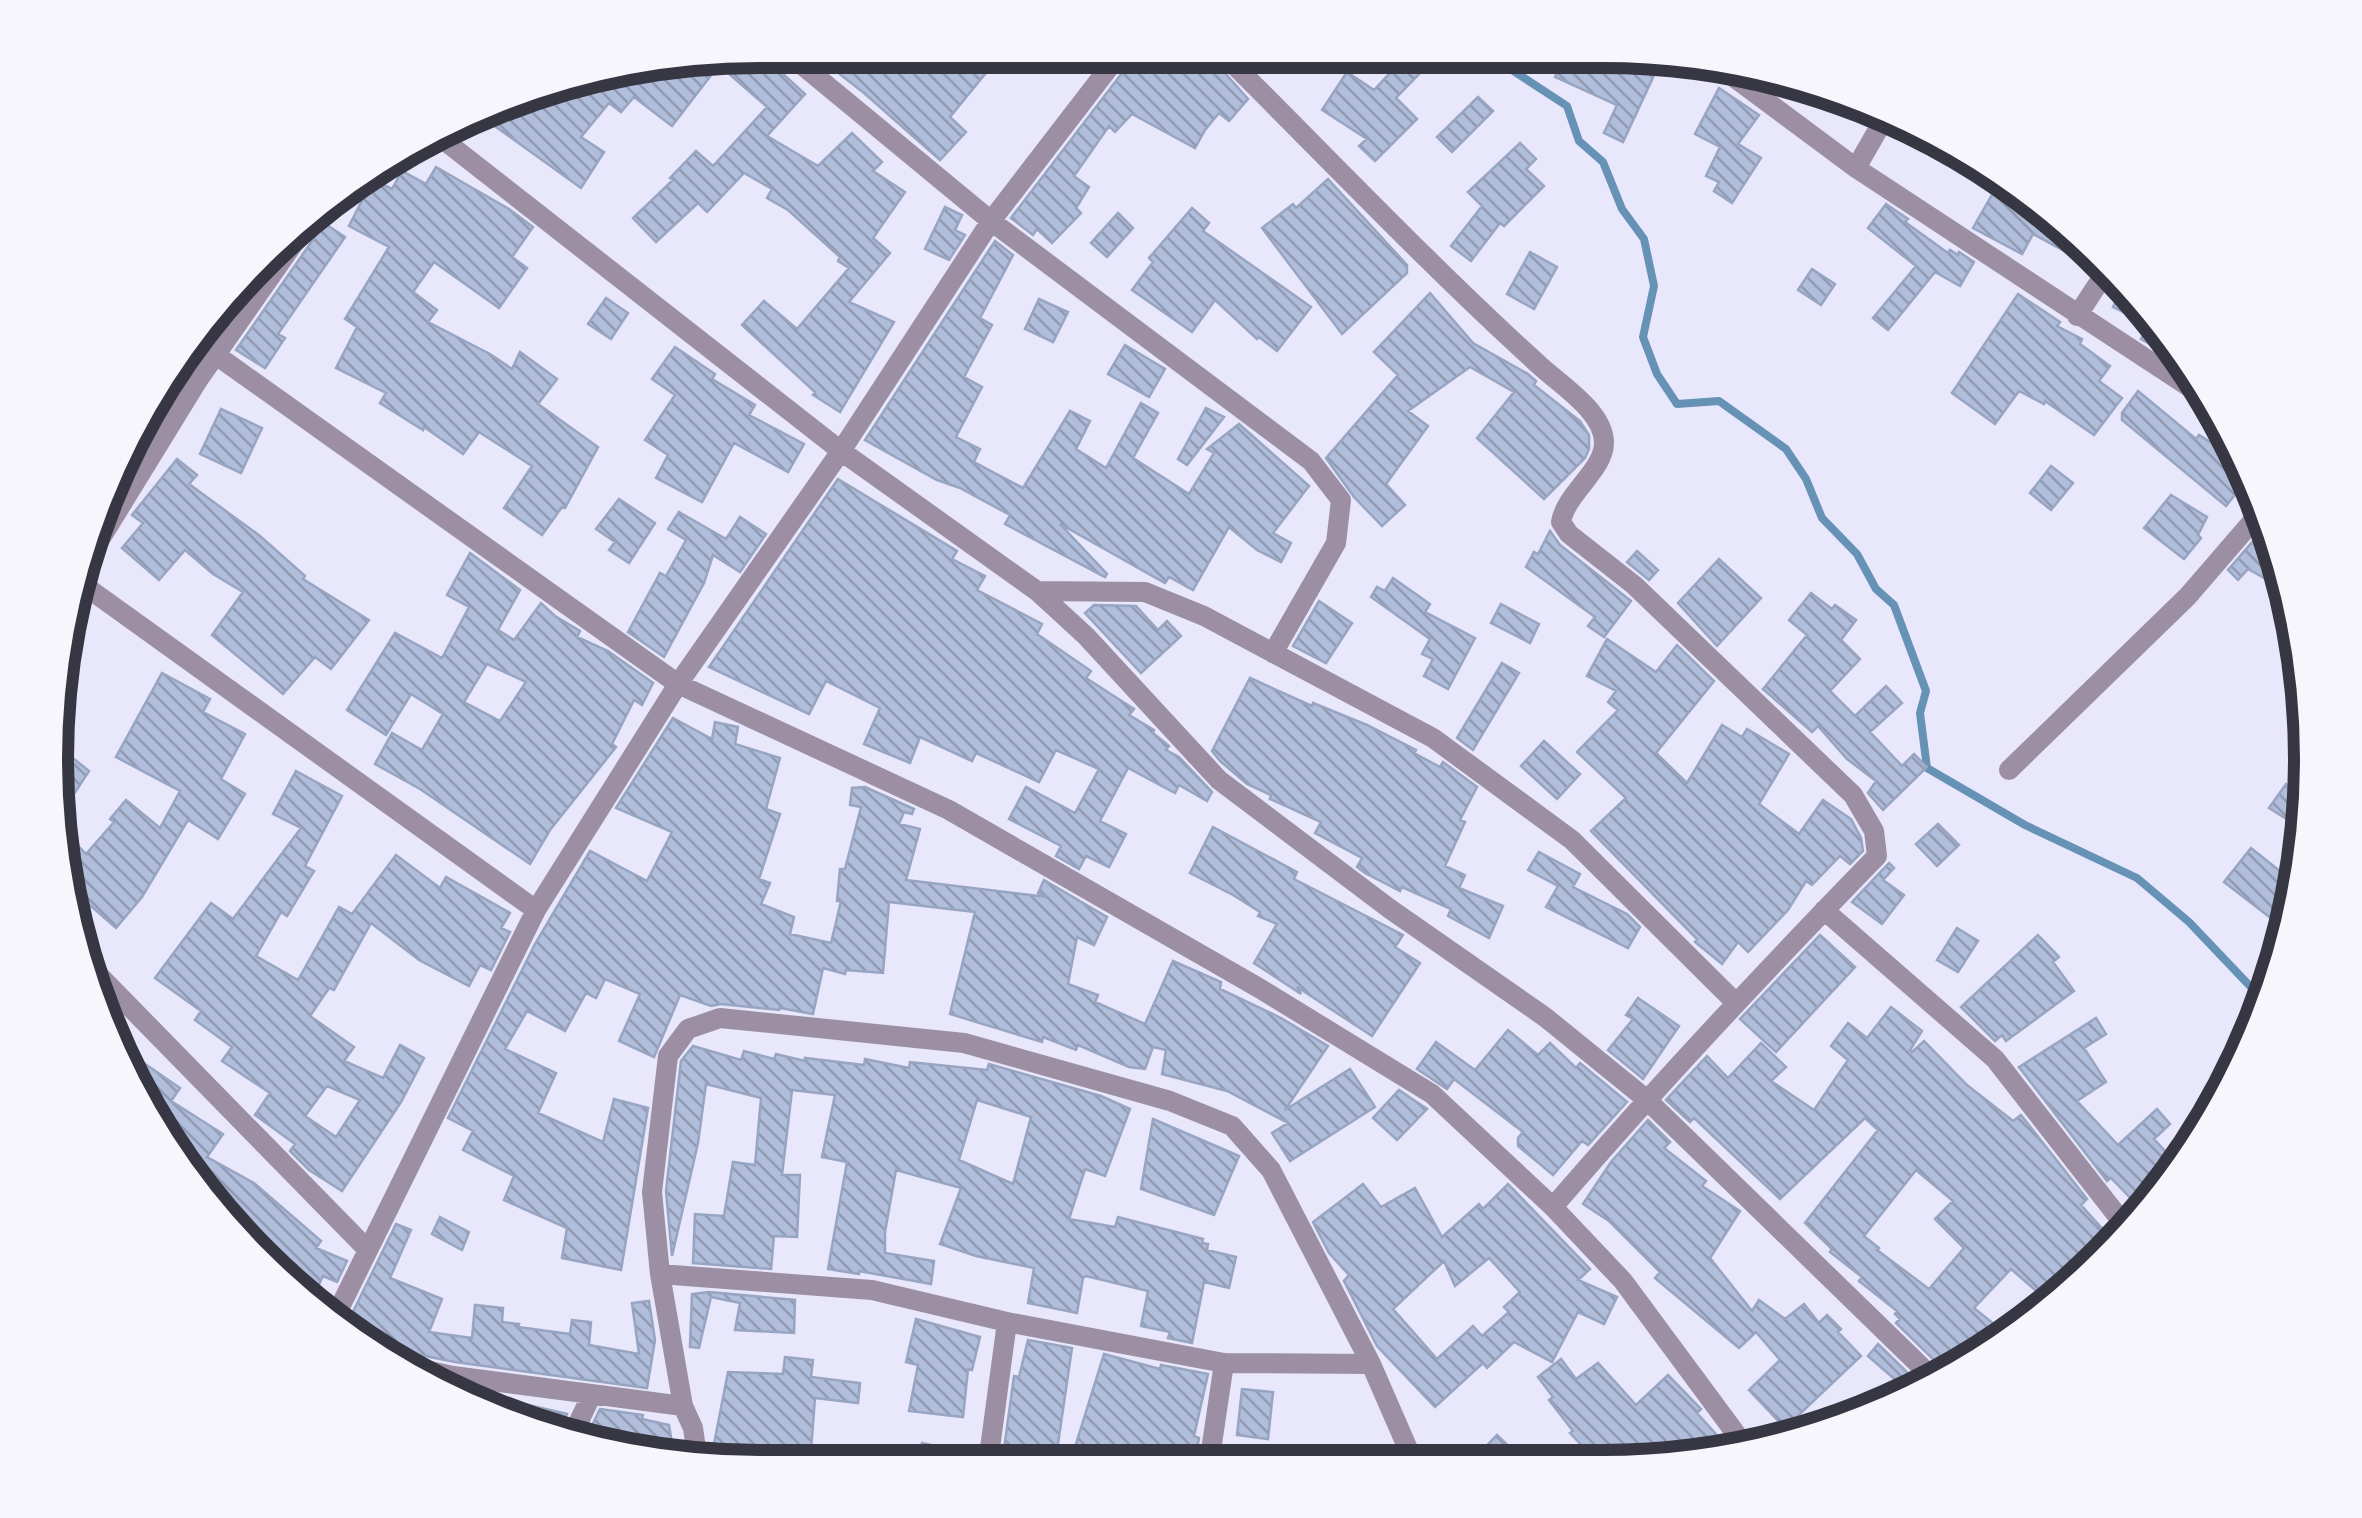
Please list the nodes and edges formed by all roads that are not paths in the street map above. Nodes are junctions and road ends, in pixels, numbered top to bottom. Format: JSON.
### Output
{"nodes":[{"id":1,"x":806,"y":68,"type":"edge"},
{"id":2,"x":1109,"y":68,"type":"edge"},
{"id":3,"x":1237,"y":68,"type":"edge"},
{"id":4,"x":1739,"y":81,"type":"edge"},
{"id":5,"x":1881,"y":126,"type":"edge"},
{"id":6,"x":447,"y":142,"type":"edge"},
{"id":7,"x":1856,"y":168,"type":"junction"},
{"id":8,"x":991,"y":221,"type":"junction"},
{"id":9,"x":285,"y":256,"type":"edge"},
{"id":10,"x":2101,"y":280,"type":"edge"},
{"id":11,"x":2078,"y":316,"type":"junction"},
{"id":12,"x":216,"y":355,"type":"junction"},
{"id":13,"x":186,"y":372,"type":"edge"},
{"id":14,"x":198,"y":380,"type":"junction"},
{"id":15,"x":2184,"y":384,"type":"edge"},
{"id":16,"x":841,"y":451,"type":"junction"},
{"id":17,"x":2252,"y":521,"type":"edge"},
{"id":18,"x":108,"y":527,"type":"edge"},
{"id":19,"x":89,"y":588,"type":"edge"},
{"id":20,"x":1036,"y":591,"type":"junction"},
{"id":21,"x":1273,"y":653,"type":"junction"},
{"id":22,"x":678,"y":684,"type":"junction"},
{"id":23,"x":2009,"y":770,"type":"dead end"},
{"id":24,"x":536,"y":910,"type":"junction"},
{"id":25,"x":1824,"y":910,"type":"junction"},
{"id":26,"x":104,"y":980,"type":"edge"},
{"id":27,"x":1735,"y":1002,"type":"junction"},
{"id":28,"x":1646,"y":1099,"type":"junction"},
{"id":29,"x":1554,"y":1207,"type":"junction"},
{"id":30,"x":2120,"y":1219,"type":"edge"},
{"id":31,"x":368,"y":1249,"type":"junction"},
{"id":32,"x":660,"y":1274,"type":"junction"},
{"id":33,"x":339,"y":1309,"type":"edge"},
{"id":34,"x":1007,"y":1322,"type":"junction"},
{"id":35,"x":1224,"y":1363,"type":"junction"},
{"id":36,"x":1371,"y":1364,"type":"junction"},
{"id":37,"x":1925,"y":1371,"type":"edge"},
{"id":38,"x":443,"y":1374,"type":"edge"},
{"id":39,"x":592,"y":1394,"type":"junction"},
{"id":40,"x":683,"y":1406,"type":"junction"},
{"id":41,"x":577,"y":1426,"type":"edge"},
{"id":42,"x":1738,"y":1437,"type":"edge"},
{"id":43,"x":695,"y":1447,"type":"edge"},
{"id":44,"x":990,"y":1450,"type":"edge"},
{"id":45,"x":1211,"y":1450,"type":"edge"},
{"id":46,"x":1408,"y":1450,"type":"edge"}],
"edges":[{"from":1,"to":8,"type":"street"},
{"from":2,"to":8,"type":"street"},
{"from":3,"to":25,"type":"street"},
{"from":4,"to":7,"type":"street"},
{"from":5,"to":7,"type":"street"},
{"from":6,"to":16,"type":"street"},
{"from":7,"to":11,"type":"street"},
{"from":8,"to":16,"type":"street"},
{"from":8,"to":21,"type":"street"},
{"from":9,"to":12,"type":"street"},
{"from":10,"to":11,"type":"street"},
{"from":11,"to":15,"type":"street"},
{"from":12,"to":14,"type":"street"},
{"from":12,"to":22,"type":"street"},
{"from":13,"to":14,"type":"street"},
{"from":14,"to":18,"type":"street"},
{"from":16,"to":20,"type":"street"},
{"from":16,"to":22,"type":"street"},
{"from":17,"to":23,"type":"street"},
{"from":19,"to":24,"type":"street"},
{"from":20,"to":21,"type":"street"},
{"from":20,"to":28,"type":"street"},
{"from":21,"to":27,"type":"street"},
{"from":22,"to":24,"type":"street"},
{"from":22,"to":29,"type":"street"},
{"from":24,"to":31,"type":"street"},
{"from":25,"to":27,"type":"street"},
{"from":25,"to":30,"type":"street"},
{"from":26,"to":31,"type":"street"},
{"from":27,"to":28,"type":"street"},
{"from":28,"to":29,"type":"street"},
{"from":28,"to":37,"type":"street"},
{"from":29,"to":42,"type":"street"},
{"from":31,"to":33,"type":"street"},
{"from":32,"to":34,"type":"street"},
{"from":32,"to":36,"type":"street"},
{"from":32,"to":40,"type":"street"},
{"from":34,"to":35,"type":"street"},
{"from":34,"to":44,"type":"street"},
{"from":35,"to":36,"type":"street"},
{"from":35,"to":45,"type":"street"},
{"from":36,"to":46,"type":"street"},
{"from":38,"to":39,"type":"street"},
{"from":39,"to":40,"type":"street"},
{"from":39,"to":41,"type":"street"},
{"from":40,"to":43,"type":"street"}]}
